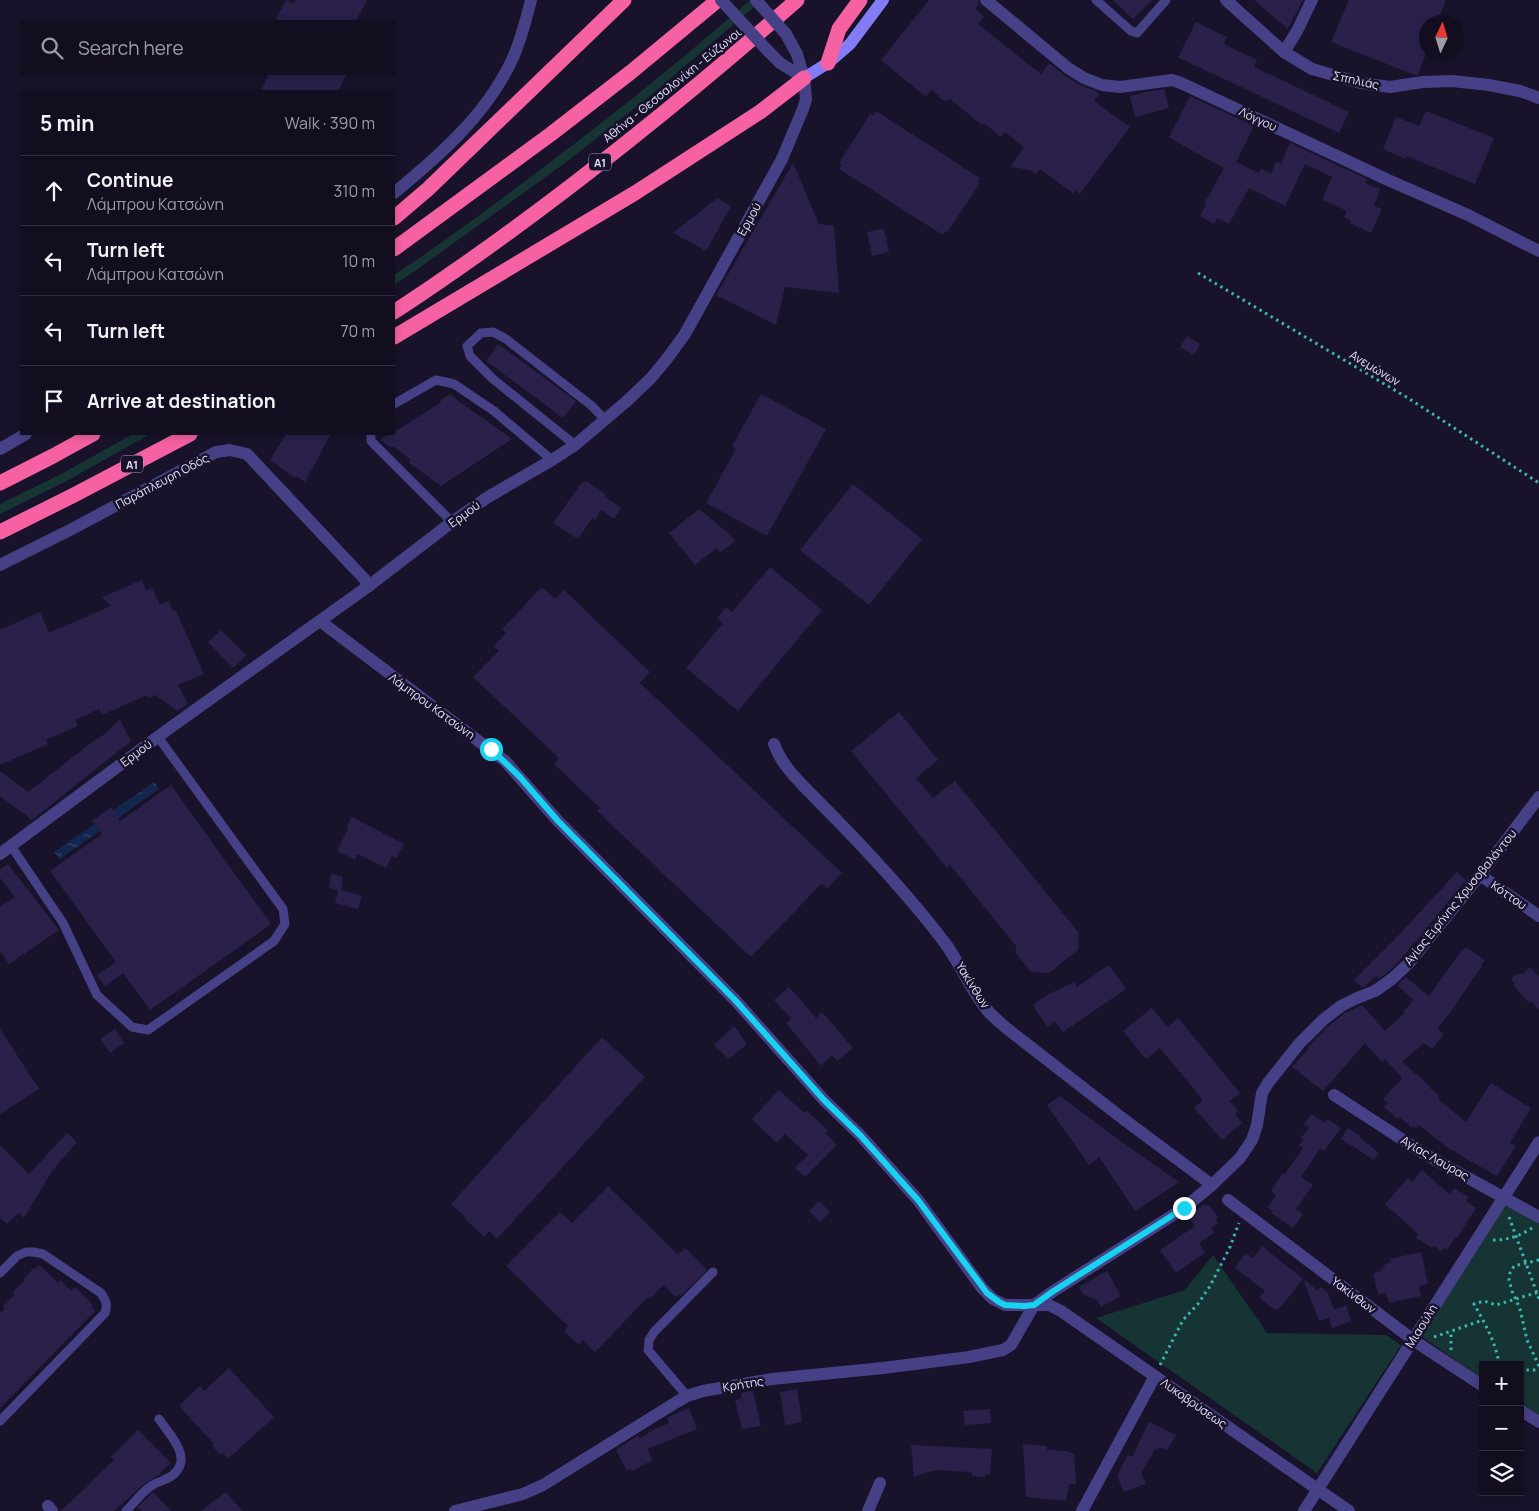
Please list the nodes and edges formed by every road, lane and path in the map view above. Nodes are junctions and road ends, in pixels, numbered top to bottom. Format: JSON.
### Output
{"nodes":[{"id":1,"x":531,"y":0,"type":"edge"},
{"id":2,"x":624,"y":0,"type":"edge"},
{"id":3,"x":720,"y":0,"type":"edge"},
{"id":4,"x":756,"y":0,"type":"edge"},
{"id":5,"x":797,"y":0,"type":"edge"},
{"id":6,"x":860,"y":0,"type":"edge"},
{"id":7,"x":883,"y":0,"type":"edge"},
{"id":8,"x":986,"y":0,"type":"edge"},
{"id":9,"x":1096,"y":0,"type":"edge"},
{"id":10,"x":1166,"y":0,"type":"edge"},
{"id":11,"x":1226,"y":0,"type":"edge"},
{"id":12,"x":1312,"y":0,"type":"edge"},
{"id":13,"x":1284,"y":52,"type":"junction"},
{"id":14,"x":828,"y":63,"type":"junction"},
{"id":15,"x":804,"y":78,"type":"junction"},
{"id":16,"x":1539,"y":98,"type":"edge"},
{"id":17,"x":395,"y":192,"type":"edge"},
{"id":18,"x":395,"y":217,"type":"edge"},
{"id":19,"x":395,"y":248,"type":"edge"},
{"id":20,"x":1539,"y":250,"type":"edge"},
{"id":21,"x":1198,"y":273,"type":"dead end"},
{"id":22,"x":395,"y":311,"type":"edge"},
{"id":23,"x":395,"y":336,"type":"edge"},
{"id":24,"x":395,"y":403,"type":"edge"},
{"id":25,"x":605,"y":420,"type":"junction"},
{"id":26,"x":24,"y":435,"type":"edge"},
{"id":27,"x":91,"y":435,"type":"edge"},
{"id":28,"x":188,"y":435,"type":"edge"},
{"id":29,"x":371,"y":435,"type":"edge"},
{"id":30,"x":575,"y":445,"type":"junction"},
{"id":31,"x":0,"y":449,"type":"edge"},
{"id":32,"x":552,"y":460,"type":"junction"},
{"id":33,"x":0,"y":483,"type":"edge"},
{"id":34,"x":1539,"y":483,"type":"edge"},
{"id":35,"x":452,"y":522,"type":"junction"},
{"id":36,"x":0,"y":532,"type":"edge"},
{"id":37,"x":0,"y":565,"type":"edge"},
{"id":38,"x":370,"y":585,"type":"junction"},
{"id":39,"x":320,"y":621,"type":"junction"},
{"id":40,"x":158,"y":737,"type":"junction"},
{"id":41,"x":774,"y":744,"type":"dead end"},
{"id":42,"x":1539,"y":797,"type":"edge"},
{"id":43,"x":5,"y":850,"type":"edge"},
{"id":44,"x":1480,"y":875,"type":"junction"},
{"id":45,"x":1539,"y":916,"type":"edge"},
{"id":46,"x":1334,"y":1095,"type":"dead end"},
{"id":47,"x":1539,"y":1142,"type":"edge"},
{"id":48,"x":1212,"y":1185,"type":"junction"},
{"id":49,"x":1504,"y":1197,"type":"junction"},
{"id":50,"x":1228,"y":1200,"type":"dead end"},
{"id":51,"x":1243,"y":1211,"type":"junction"},
{"id":52,"x":1538,"y":1220,"type":"edge"},
{"id":53,"x":1478,"y":1237,"type":"junction"},
{"id":54,"x":1516,"y":1237,"type":"junction"},
{"id":55,"x":1539,"y":1260,"type":"edge"},
{"id":56,"x":1526,"y":1263,"type":"junction"},
{"id":57,"x":713,"y":1272,"type":"dead end"},
{"id":58,"x":0,"y":1273,"type":"edge"},
{"id":59,"x":1538,"y":1292,"type":"edge"},
{"id":60,"x":1516,"y":1299,"type":"junction"},
{"id":61,"x":1539,"y":1299,"type":"edge"},
{"id":62,"x":1034,"y":1305,"type":"junction"},
{"id":63,"x":1483,"y":1320,"type":"junction"},
{"id":64,"x":1415,"y":1341,"type":"junction"},
{"id":65,"x":1498,"y":1361,"type":"edge"},
{"id":66,"x":1539,"y":1366,"type":"edge"},
{"id":67,"x":1524,"y":1370,"type":"edge"},
{"id":68,"x":1539,"y":1370,"type":"edge"},
{"id":69,"x":1154,"y":1376,"type":"junction"},
{"id":70,"x":1479,"y":1383,"type":"edge"},
{"id":71,"x":687,"y":1396,"type":"junction"},
{"id":72,"x":1524,"y":1413,"type":"edge"},
{"id":73,"x":159,"y":1419,"type":"dead end"},
{"id":74,"x":0,"y":1421,"type":"edge"},
{"id":75,"x":1539,"y":1422,"type":"edge"},
{"id":76,"x":880,"y":1484,"type":"dead end"},
{"id":77,"x":1318,"y":1490,"type":"junction"},
{"id":78,"x":126,"y":1511,"type":"edge"},
{"id":79,"x":455,"y":1511,"type":"edge"},
{"id":80,"x":868,"y":1511,"type":"edge"},
{"id":81,"x":1082,"y":1511,"type":"edge"},
{"id":82,"x":1304,"y":1511,"type":"edge"},
{"id":83,"x":1349,"y":1511,"type":"edge"}],
"edges":[{"from":1,"to":17,"type":"street"},
{"from":2,"to":18,"type":"highway"},
{"from":3,"to":15,"type":"street","bridge":true},
{"from":3,"to":19,"type":"highway"},
{"from":4,"to":15,"type":"street","name":"Ερμού","bridge":true},
{"from":5,"to":22,"type":"highway","name":"Αθήνα - Θεσσαλονίκη - Εύζωνοι","number":"Α1"},
{"from":6,"to":14,"type":"highway"},
{"from":7,"to":14,"type":"main road"},
{"from":8,"to":20,"type":"street","name":"Λόγγου"},
{"from":9,"to":10,"type":"lane"},
{"from":11,"to":13,"type":"street","name":"Σπηλιάς"},
{"from":12,"to":13,"type":"street"},
{"from":13,"to":16,"type":"street","name":"Σπηλιάς"},
{"from":14,"to":15,"type":"main road"},
{"from":15,"to":23,"type":"highway"},
{"from":15,"to":25,"type":"street","name":"Ερμού"},
{"from":21,"to":34,"type":"path","name":"Ανεμώνων"},
{"from":24,"to":32,"type":"lane"},
{"from":25,"to":30,"type":"street","name":"Ερμού"},
{"from":25,"to":30,"type":"lane"},
{"from":26,"to":31,"type":"street"},
{"from":27,"to":33,"type":"highway"},
{"from":28,"to":36,"type":"highway","number":"Α1"},
{"from":29,"to":35,"type":"lane"},
{"from":30,"to":32,"type":"street","name":"Ερμού"},
{"from":32,"to":35,"type":"street","name":"Ερμού"},
{"from":35,"to":38,"type":"street","name":"Ερμού"},
{"from":37,"to":38,"type":"street","name":"Παράπλευρη Οδός"},
{"from":38,"to":39,"type":"street","name":"Ερμού"},
{"from":39,"to":40,"type":"street","name":"Ερμού"},
{"from":39,"to":62,"type":"street","name":"Λάμπρου Κατσώνη"},
{"from":40,"to":43,"type":"street","name":"Ερμού"},
{"from":40,"to":43,"type":"lane"},
{"from":41,"to":48,"type":"street","name":"Υακίνθων"},
{"from":42,"to":44,"type":"street","name":"Αγίας Ειρήνης Χρυσοβαλάντου"},
{"from":44,"to":45,"type":"street","name":"Κόττου"},
{"from":44,"to":48,"type":"street","name":"Αγίας Ειρήνης Χρυσοβαλάντου"},
{"from":46,"to":49,"type":"street","name":"Αγίας Λαύρας"},
{"from":47,"to":49,"type":"street","name":"Μιαούλη"},
{"from":48,"to":62,"type":"street","name":"Αγίας Ειρήνης Χρυσοβαλάντου"},
{"from":49,"to":52,"type":"street","name":"Αγίας Λαύρας"},
{"from":49,"to":53,"type":"street","name":"Μιαούλη"},
{"from":49,"to":54,"type":"path"},
{"from":50,"to":51,"type":"street","name":"Υακίνθων"},
{"from":51,"to":64,"type":"street","name":"Υακίνθων"},
{"from":51,"to":69,"type":"path"},
{"from":52,"to":54,"type":"path"},
{"from":53,"to":54,"type":"path"},
{"from":53,"to":64,"type":"street","name":"Μιαούλη"},
{"from":54,"to":56,"type":"path"},
{"from":55,"to":56,"type":"path"},
{"from":56,"to":59,"type":"path"},
{"from":56,"to":60,"type":"path"},
{"from":57,"to":71,"type":"lane"},
{"from":58,"to":74,"type":"lane"},
{"from":59,"to":60,"type":"path"},
{"from":59,"to":61,"type":"path"},
{"from":60,"to":63,"type":"path"},
{"from":60,"to":66,"type":"path"},
{"from":62,"to":69,"type":"street","name":"Λυκοβρύσεως"},
{"from":62,"to":71,"type":"street","name":"Κρήτης"},
{"from":63,"to":64,"type":"path"},
{"from":63,"to":65,"type":"path"},
{"from":64,"to":70,"type":"street","name":"Υακίνθων"},
{"from":64,"to":77,"type":"street","name":"Μιαούλη"},
{"from":67,"to":68,"type":"path"},
{"from":69,"to":77,"type":"street","name":"Λυκοβρύσεως"},
{"from":69,"to":81,"type":"street"},
{"from":71,"to":79,"type":"street","name":"Κρήτης"},
{"from":72,"to":75,"type":"street"},
{"from":73,"to":78,"type":"lane"},
{"from":76,"to":80,"type":"street"},
{"from":77,"to":82,"type":"street","name":"Μιαούλη"},
{"from":77,"to":83,"type":"street","name":"Λυκοβρύσεως"}]}
